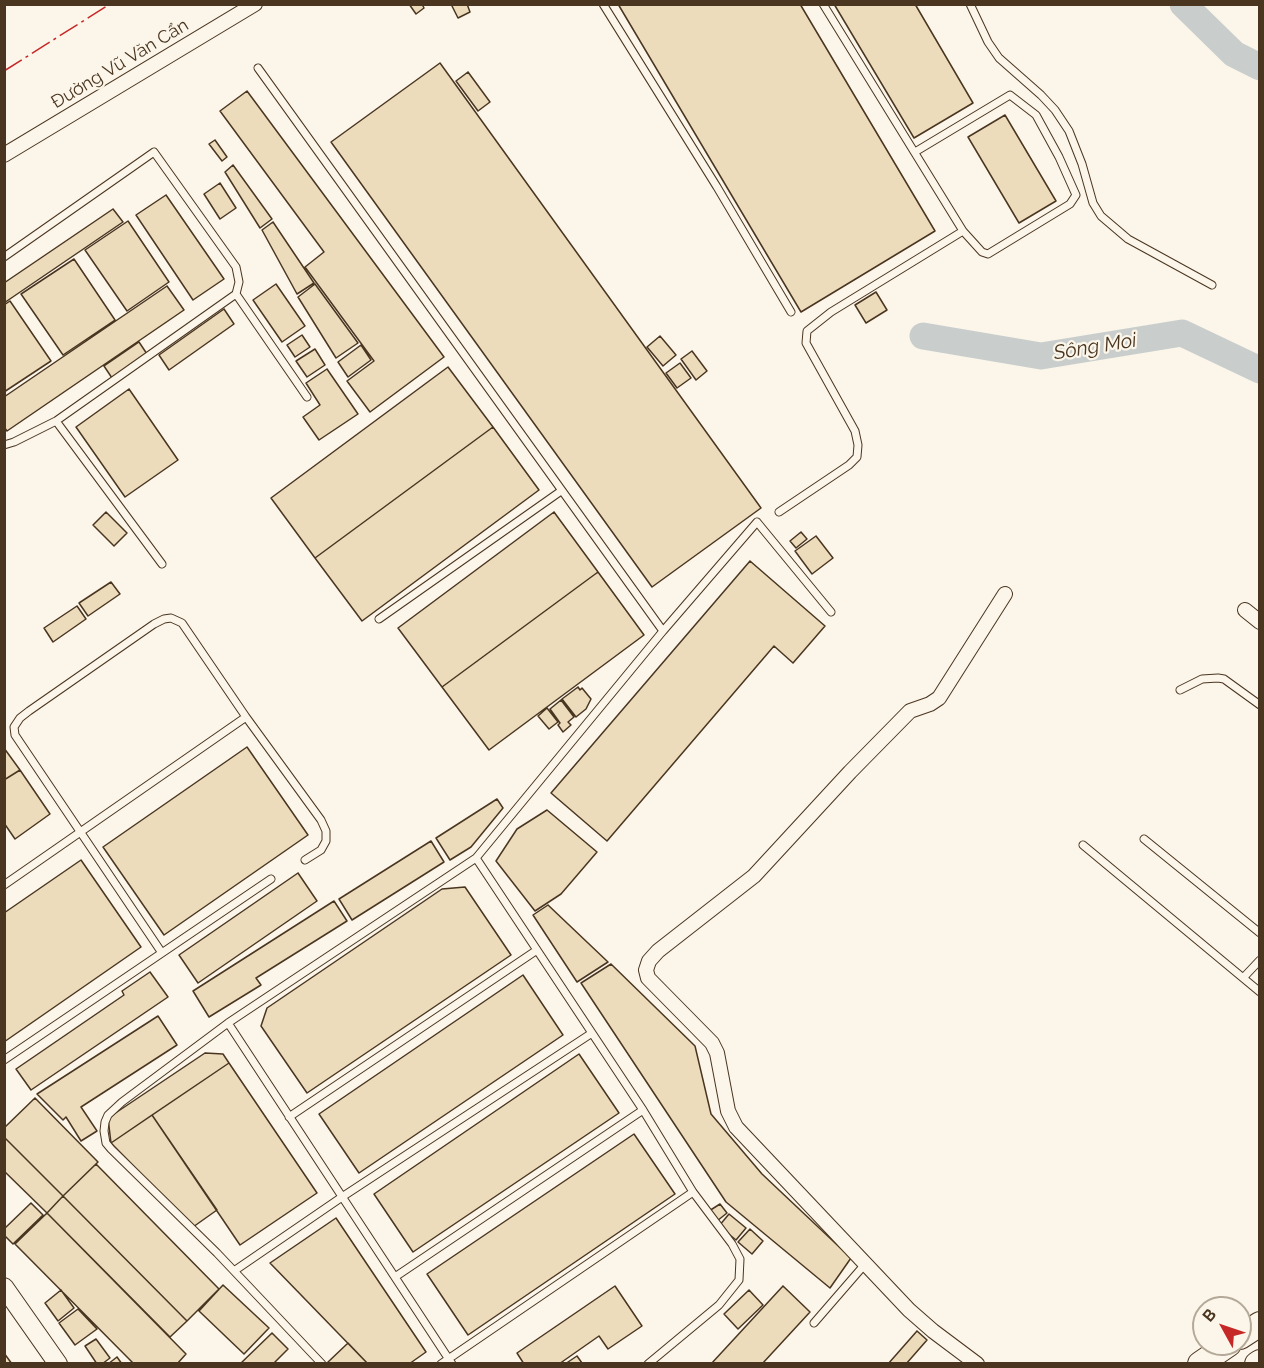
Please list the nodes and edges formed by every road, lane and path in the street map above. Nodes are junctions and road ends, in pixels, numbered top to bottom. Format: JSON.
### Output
{"nodes":[{"id":1,"x":255,"y":4,"type":"edge"},
{"id":2,"x":603,"y":4,"type":"edge"},
{"id":3,"x":823,"y":4,"type":"edge"},
{"id":4,"x":970,"y":4,"type":"edge"},
{"id":5,"x":258,"y":68,"type":"dead end"},
{"id":6,"x":915,"y":152,"type":"junction"},
{"id":7,"x":4,"y":155,"type":"edge"},
{"id":8,"x":963,"y":231,"type":"junction"},
{"id":9,"x":4,"y":256,"type":"edge"},
{"id":10,"x":1212,"y":285,"type":"dead end"},
{"id":11,"x":236,"y":294,"type":"junction"},
{"id":12,"x":791,"y":312,"type":"dead end"},
{"id":13,"x":307,"y":397,"type":"dead end"},
{"id":14,"x":56,"y":421,"type":"junction"},
{"id":15,"x":4,"y":445,"type":"edge"},
{"id":16,"x":561,"y":491,"type":"junction"},
{"id":17,"x":779,"y":512,"type":"dead end"},
{"id":18,"x":162,"y":564,"type":"dead end"},
{"id":19,"x":1005,"y":594,"type":"dead end"},
{"id":20,"x":1245,"y":610,"type":"dead end"},
{"id":21,"x":831,"y":612,"type":"dead end"},
{"id":22,"x":379,"y":619,"type":"dead end"},
{"id":23,"x":1260,"y":622,"type":"edge"},
{"id":24,"x":663,"y":632,"type":"junction"},
{"id":25,"x":1180,"y":690,"type":"dead end"},
{"id":26,"x":1260,"y":705,"type":"edge"},
{"id":27,"x":246,"y":717,"type":"junction"},
{"id":28,"x":80,"y":833,"type":"junction"},
{"id":29,"x":1144,"y":839,"type":"dead end"},
{"id":30,"x":1083,"y":845,"type":"dead end"},
{"id":31,"x":476,"y":858,"type":"junction"},
{"id":32,"x":305,"y":860,"type":"dead end"},
{"id":33,"x":271,"y":879,"type":"dead end"},
{"id":34,"x":4,"y":885,"type":"edge"},
{"id":35,"x":1260,"y":933,"type":"edge"},
{"id":36,"x":537,"y":950,"type":"junction"},
{"id":37,"x":162,"y":953,"type":"junction"},
{"id":38,"x":1260,"y":960,"type":"edge"},
{"id":39,"x":1243,"y":978,"type":"junction"},
{"id":40,"x":1260,"y":992,"type":"edge"},
{"id":41,"x":228,"y":1023,"type":"junction"},
{"id":42,"x":592,"y":1033,"type":"junction"},
{"id":43,"x":4,"y":1060,"type":"edge"},
{"id":44,"x":643,"y":1110,"type":"junction"},
{"id":45,"x":289,"y":1117,"type":"junction"},
{"id":46,"x":693,"y":1192,"type":"junction"},
{"id":47,"x":342,"y":1197,"type":"junction"},
{"id":48,"x":866,"y":1263,"type":"junction"},
{"id":49,"x":234,"y":1271,"type":"junction"},
{"id":50,"x":395,"y":1277,"type":"junction"},
{"id":51,"x":4,"y":1287,"type":"edge"},
{"id":52,"x":814,"y":1323,"type":"dead end"},
{"id":53,"x":450,"y":1361,"type":"edge"},
{"id":54,"x":58,"y":1364,"type":"edge"},
{"id":55,"x":321,"y":1364,"type":"edge"},
{"id":56,"x":441,"y":1364,"type":"edge"},
{"id":57,"x":648,"y":1364,"type":"edge"},
{"id":58,"x":977,"y":1364,"type":"edge"}],
"edges":[{"from":1,"to":7,"type":"street","name":"Đường Vũ Văn Cẩn"},
{"from":2,"to":12,"type":"lane"},
{"from":3,"to":6,"type":"lane"},
{"from":4,"to":10,"type":"lane"},
{"from":5,"to":16,"type":"lane"},
{"from":6,"to":8,"type":"lane"},
{"from":6,"to":8,"type":"lane"},
{"from":8,"to":17,"type":"lane"},
{"from":9,"to":11,"type":"lane"},
{"from":11,"to":13,"type":"lane"},
{"from":11,"to":14,"type":"lane"},
{"from":14,"to":15,"type":"lane"},
{"from":14,"to":18,"type":"lane"},
{"from":16,"to":22,"type":"lane"},
{"from":16,"to":24,"type":"lane"},
{"from":19,"to":48,"type":"street"},
{"from":20,"to":23,"type":"street"},
{"from":21,"to":24,"type":"lane"},
{"from":24,"to":31,"type":"lane"},
{"from":25,"to":26,"type":"lane"},
{"from":27,"to":28,"type":"lane"},
{"from":27,"to":28,"type":"lane"},
{"from":27,"to":32,"type":"lane"},
{"from":28,"to":34,"type":"lane"},
{"from":28,"to":37,"type":"lane"},
{"from":29,"to":35,"type":"lane"},
{"from":30,"to":39,"type":"lane"},
{"from":31,"to":36,"type":"lane"},
{"from":31,"to":41,"type":"lane"},
{"from":33,"to":37,"type":"lane"},
{"from":36,"to":42,"type":"lane"},
{"from":36,"to":45,"type":"lane"},
{"from":37,"to":43,"type":"lane"},
{"from":38,"to":39,"type":"lane"},
{"from":39,"to":40,"type":"lane"},
{"from":41,"to":45,"type":"lane"},
{"from":41,"to":49,"type":"lane"},
{"from":42,"to":44,"type":"lane"},
{"from":42,"to":47,"type":"lane"},
{"from":44,"to":46,"type":"lane"},
{"from":44,"to":50,"type":"lane"},
{"from":45,"to":47,"type":"lane"},
{"from":46,"to":53,"type":"lane"},
{"from":46,"to":57,"type":"lane"},
{"from":47,"to":49,"type":"lane"},
{"from":47,"to":50,"type":"lane"},
{"from":48,"to":52,"type":"lane"},
{"from":48,"to":58,"type":"street"},
{"from":49,"to":55,"type":"lane"},
{"from":50,"to":53,"type":"lane"},
{"from":51,"to":54,"type":"street"},
{"from":53,"to":56,"type":"lane"}]}
